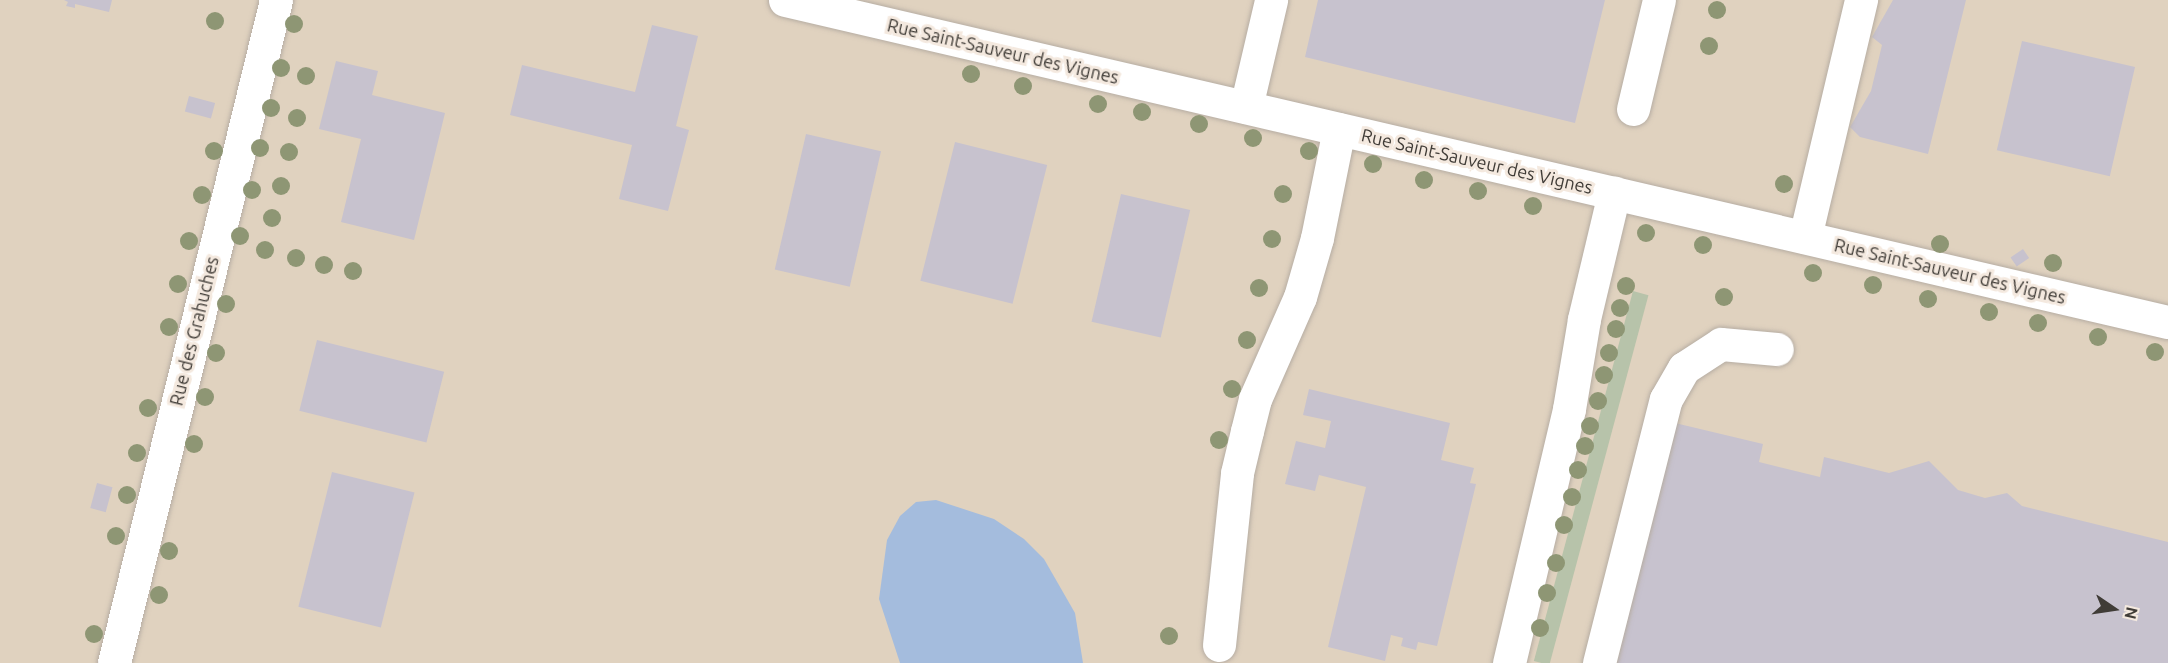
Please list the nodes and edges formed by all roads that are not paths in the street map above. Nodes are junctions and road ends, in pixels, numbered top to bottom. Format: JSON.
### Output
{"nodes":[{"id":1,"x":276,"y":0,"type":"edge"},
{"id":2,"x":785,"y":0,"type":"edge"},
{"id":3,"x":1271,"y":0,"type":"edge"},
{"id":4,"x":1659,"y":0,"type":"edge"},
{"id":5,"x":1861,"y":0,"type":"edge"},
{"id":6,"x":1246,"y":107,"type":"junction"},
{"id":7,"x":1633,"y":109,"type":"dead end"},
{"id":8,"x":1339,"y":129,"type":"junction"},
{"id":9,"x":1614,"y":193,"type":"junction"},
{"id":10,"x":1805,"y":237,"type":"junction"},
{"id":11,"x":2168,"y":322,"type":"edge"},
{"id":12,"x":1777,"y":349,"type":"dead end"},
{"id":13,"x":1219,"y":645,"type":"dead end"},
{"id":14,"x":114,"y":663,"type":"edge"},
{"id":15,"x":1509,"y":663,"type":"edge"},
{"id":16,"x":1599,"y":663,"type":"edge"}],
"edges":[{"from":1,"to":14,"type":"street","name":"Rue des Grahuches"},
{"from":2,"to":6,"type":"street","name":"Rue Saint-Sauveur des Vignes"},
{"from":3,"to":6,"type":"street"},
{"from":4,"to":7,"type":"street"},
{"from":5,"to":10,"type":"street"},
{"from":6,"to":8,"type":"street","name":"Rue Saint-Sauveur des Vignes"},
{"from":8,"to":9,"type":"street","name":"Rue Saint-Sauveur des Vignes"},
{"from":8,"to":13,"type":"street"},
{"from":9,"to":10,"type":"street","name":"Rue Saint-Sauveur des Vignes"},
{"from":9,"to":15,"type":"street"},
{"from":10,"to":11,"type":"street","name":"Rue Saint-Sauveur des Vignes"},
{"from":12,"to":16,"type":"street"}]}
